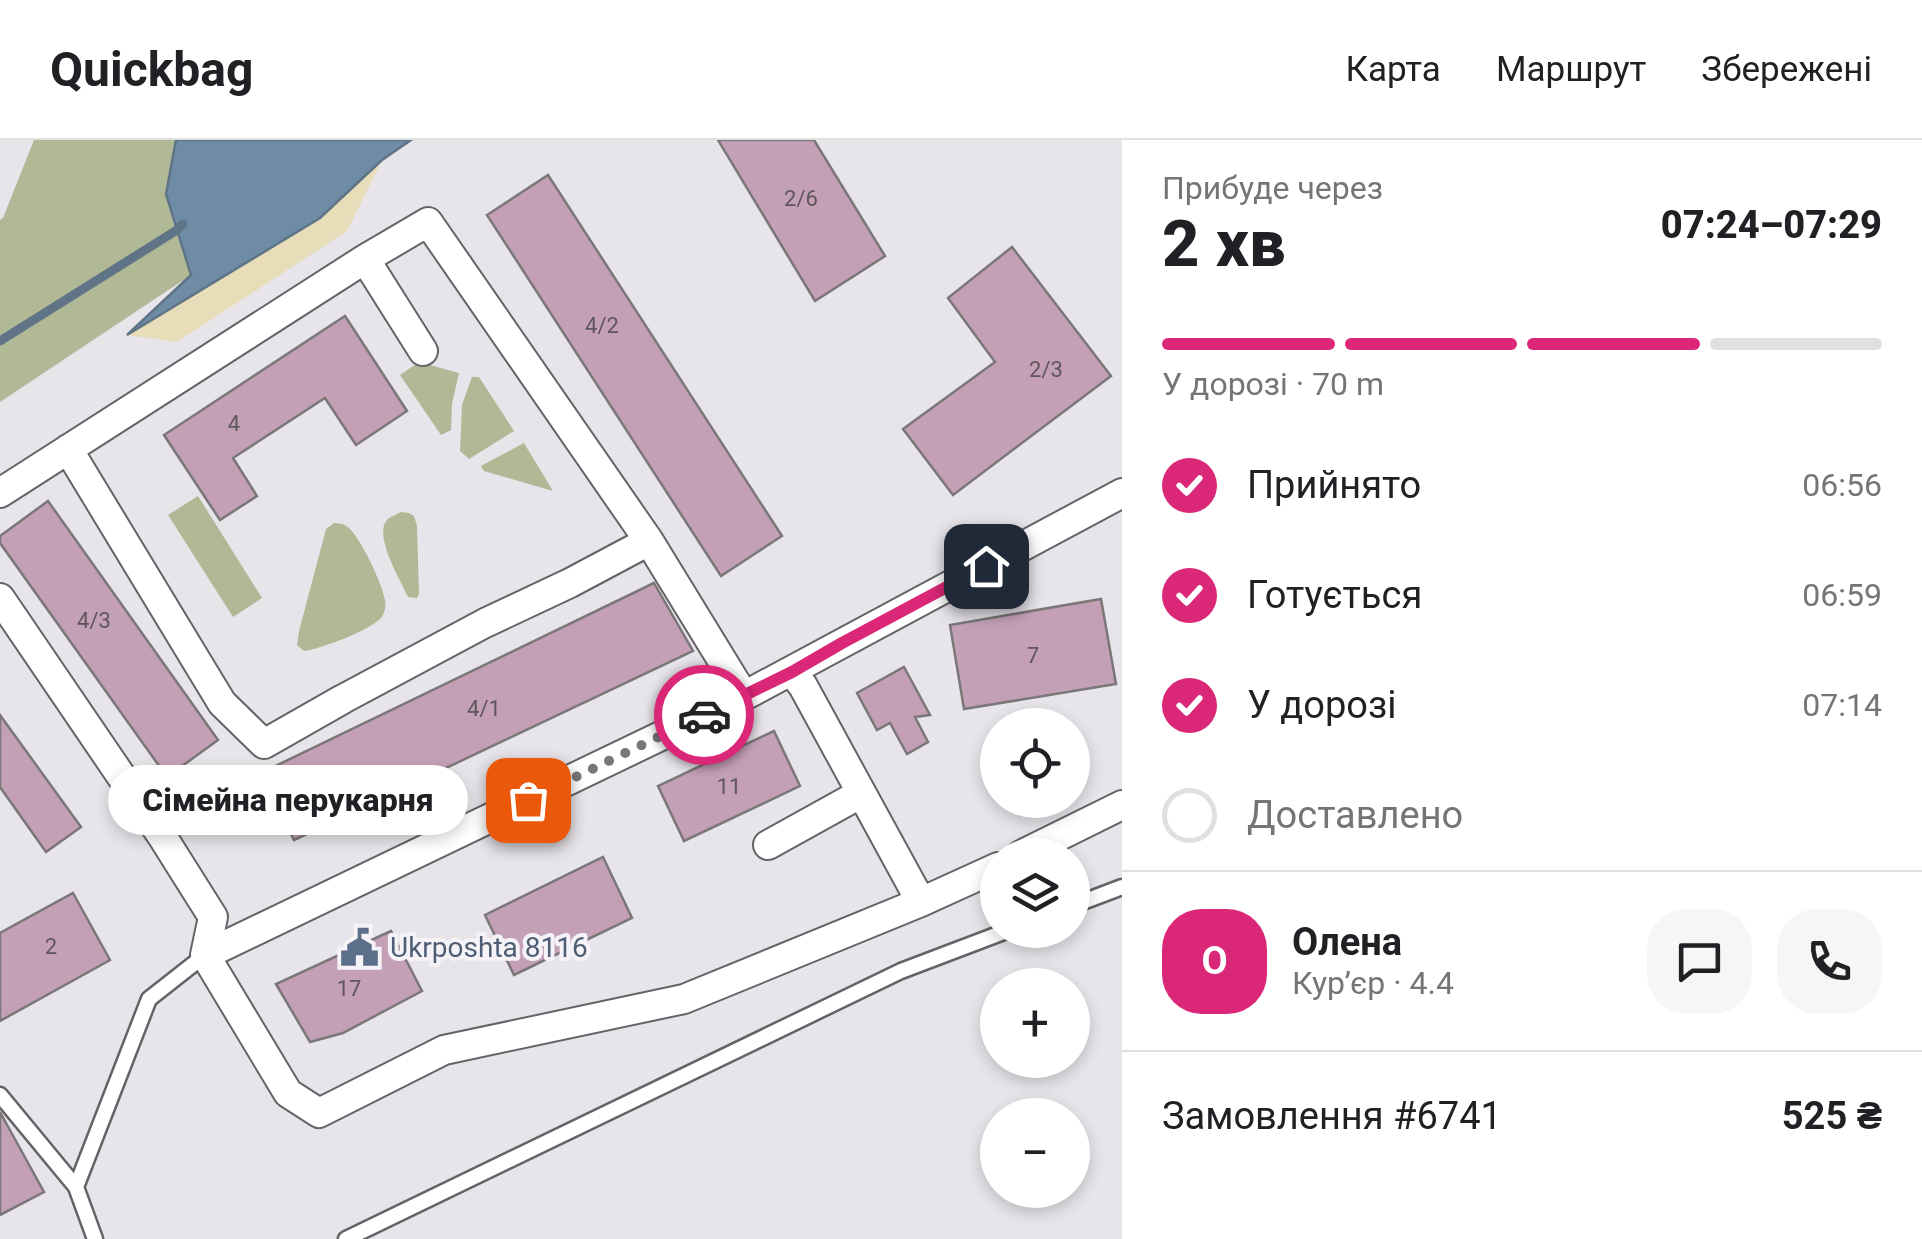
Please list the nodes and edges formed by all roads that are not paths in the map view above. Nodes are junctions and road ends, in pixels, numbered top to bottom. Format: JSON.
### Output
{"nodes":[{"id":1,"x":365,"y":258,"type":"junction"},
{"id":2,"x":423,"y":351,"type":"dead end"},
{"id":3,"x":68,"y":449,"type":"junction"},
{"id":4,"x":0,"y":493,"type":"edge"},
{"id":5,"x":1122,"y":493,"type":"edge"},
{"id":6,"x":649,"y":541,"type":"junction"},
{"id":7,"x":0,"y":598,"type":"edge"},
{"id":8,"x":792,"y":672,"type":"junction"},
{"id":9,"x":744,"y":696,"type":"junction"},
{"id":10,"x":860,"y":794,"type":"junction"},
{"id":11,"x":1122,"y":805,"type":"edge"},
{"id":12,"x":1056,"y":838,"type":"edge"},
{"id":13,"x":768,"y":845,"type":"dead end"},
{"id":14,"x":980,"y":875,"type":"edge"},
{"id":15,"x":1122,"y":887,"type":"edge"},
{"id":16,"x":1090,"y":899,"type":"edge"},
{"id":17,"x":921,"y":902,"type":"junction"},
{"id":18,"x":980,"y":941,"type":"edge"},
{"id":19,"x":205,"y":955,"type":"junction"},
{"id":20,"x":0,"y":1095,"type":"edge"},
{"id":21,"x":76,"y":1187,"type":"junction"},
{"id":22,"x":95,"y":1239,"type":"edge"},
{"id":23,"x":346,"y":1239,"type":"edge"}],
"edges":[{"from":1,"to":2,"type":"street"},
{"from":1,"to":3,"type":"street"},
{"from":1,"to":6,"type":"street"},
{"from":3,"to":4,"type":"street"},
{"from":3,"to":6,"type":"street"},
{"from":5,"to":8,"type":"street"},
{"from":6,"to":9,"type":"street"},
{"from":7,"to":19,"type":"street"},
{"from":8,"to":9,"type":"street"},
{"from":8,"to":10,"type":"street"},
{"from":9,"to":19,"type":"street"},
{"from":10,"to":13,"type":"street"},
{"from":10,"to":17,"type":"street"},
{"from":11,"to":12,"type":"street"},
{"from":14,"to":17,"type":"street"},
{"from":15,"to":16,"type":"lane"},
{"from":17,"to":19,"type":"street"},
{"from":18,"to":23,"type":"lane"},
{"from":19,"to":21,"type":"lane"},
{"from":20,"to":21,"type":"lane"},
{"from":21,"to":22,"type":"lane"}]}
